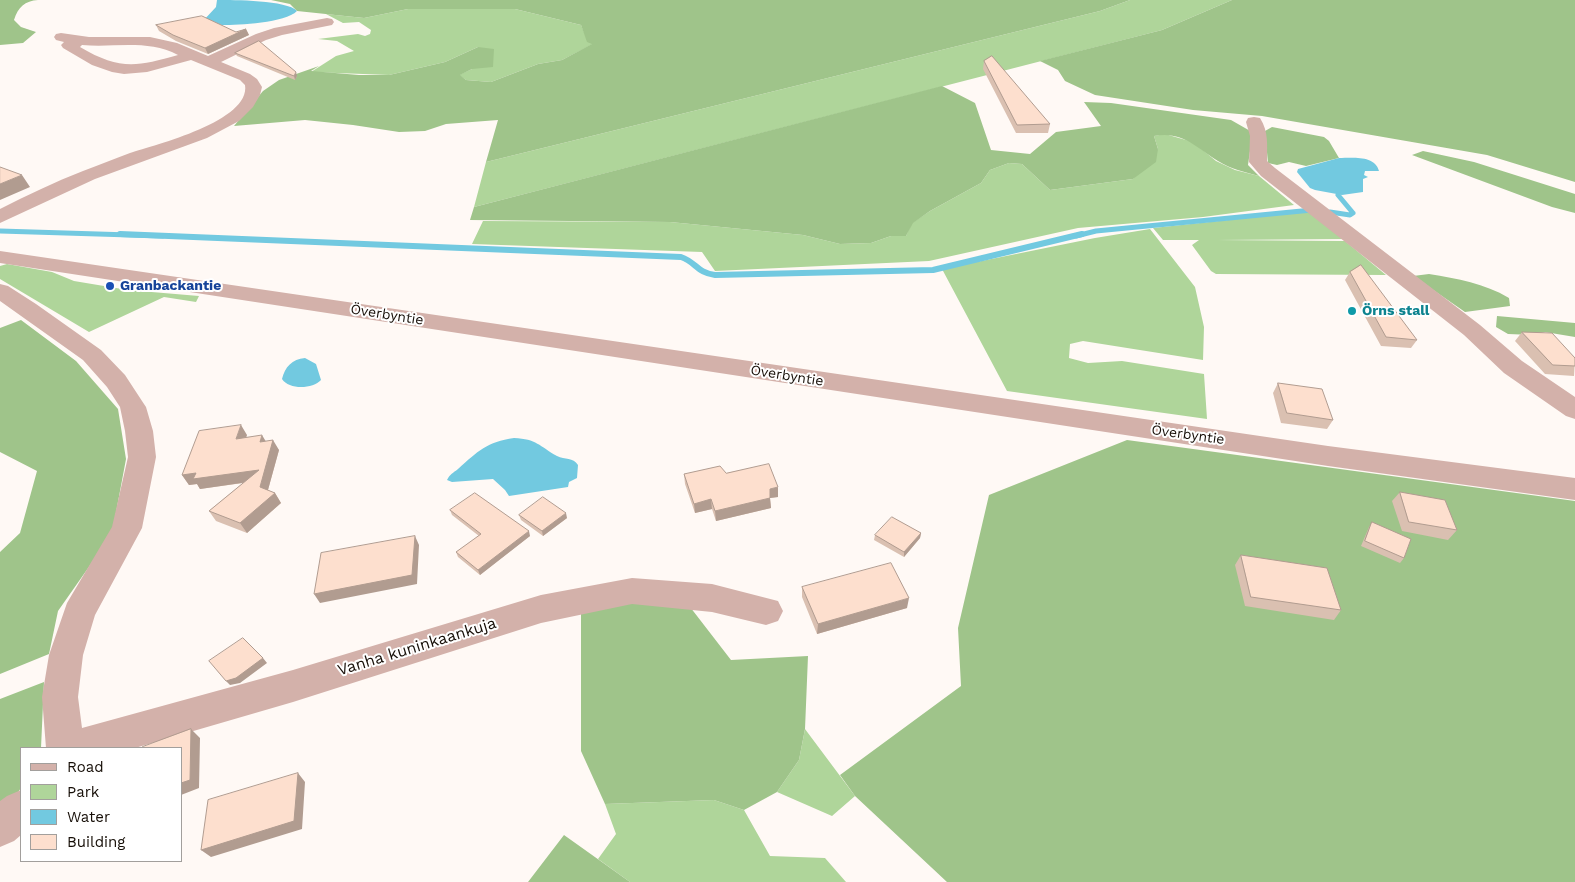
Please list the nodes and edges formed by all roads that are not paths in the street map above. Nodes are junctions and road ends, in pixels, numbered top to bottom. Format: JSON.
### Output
{"nodes":[{"id":1,"x":327,"y":22,"type":"dead end"},
{"id":2,"x":180,"y":36,"type":"edge"},
{"id":3,"x":165,"y":44,"type":"junction"},
{"id":4,"x":192,"y":55,"type":"junction"},
{"id":5,"x":208,"y":62,"type":"junction"},
{"id":6,"x":1254,"y":122,"type":"dead end"},
{"id":7,"x":0,"y":217,"type":"edge"},
{"id":8,"x":0,"y":257,"type":"edge"},
{"id":9,"x":0,"y":291,"type":"edge"},
{"id":10,"x":1575,"y":410,"type":"edge"},
{"id":11,"x":1575,"y":488,"type":"edge"},
{"id":12,"x":766,"y":611,"type":"dead end"},
{"id":13,"x":65,"y":747,"type":"edge"},
{"id":14,"x":78,"y":747,"type":"edge"},
{"id":15,"x":20,"y":811,"type":"edge"},
{"id":16,"x":0,"y":826,"type":"edge"}],
"edges":[{"from":1,"to":5,"type":"street"},
{"from":2,"to":3,"type":"street"},
{"from":3,"to":4,"type":"street"},
{"from":3,"to":4,"type":"street"},
{"from":4,"to":5,"type":"street"},
{"from":5,"to":7,"type":"street"},
{"from":6,"to":10,"type":"street"},
{"from":8,"to":11,"type":"street","name":"Överbyntie"},
{"from":9,"to":13,"type":"street"},
{"from":12,"to":14,"type":"street","name":"Vanha kuninkaankuja"},
{"from":15,"to":16,"type":"street"}]}
